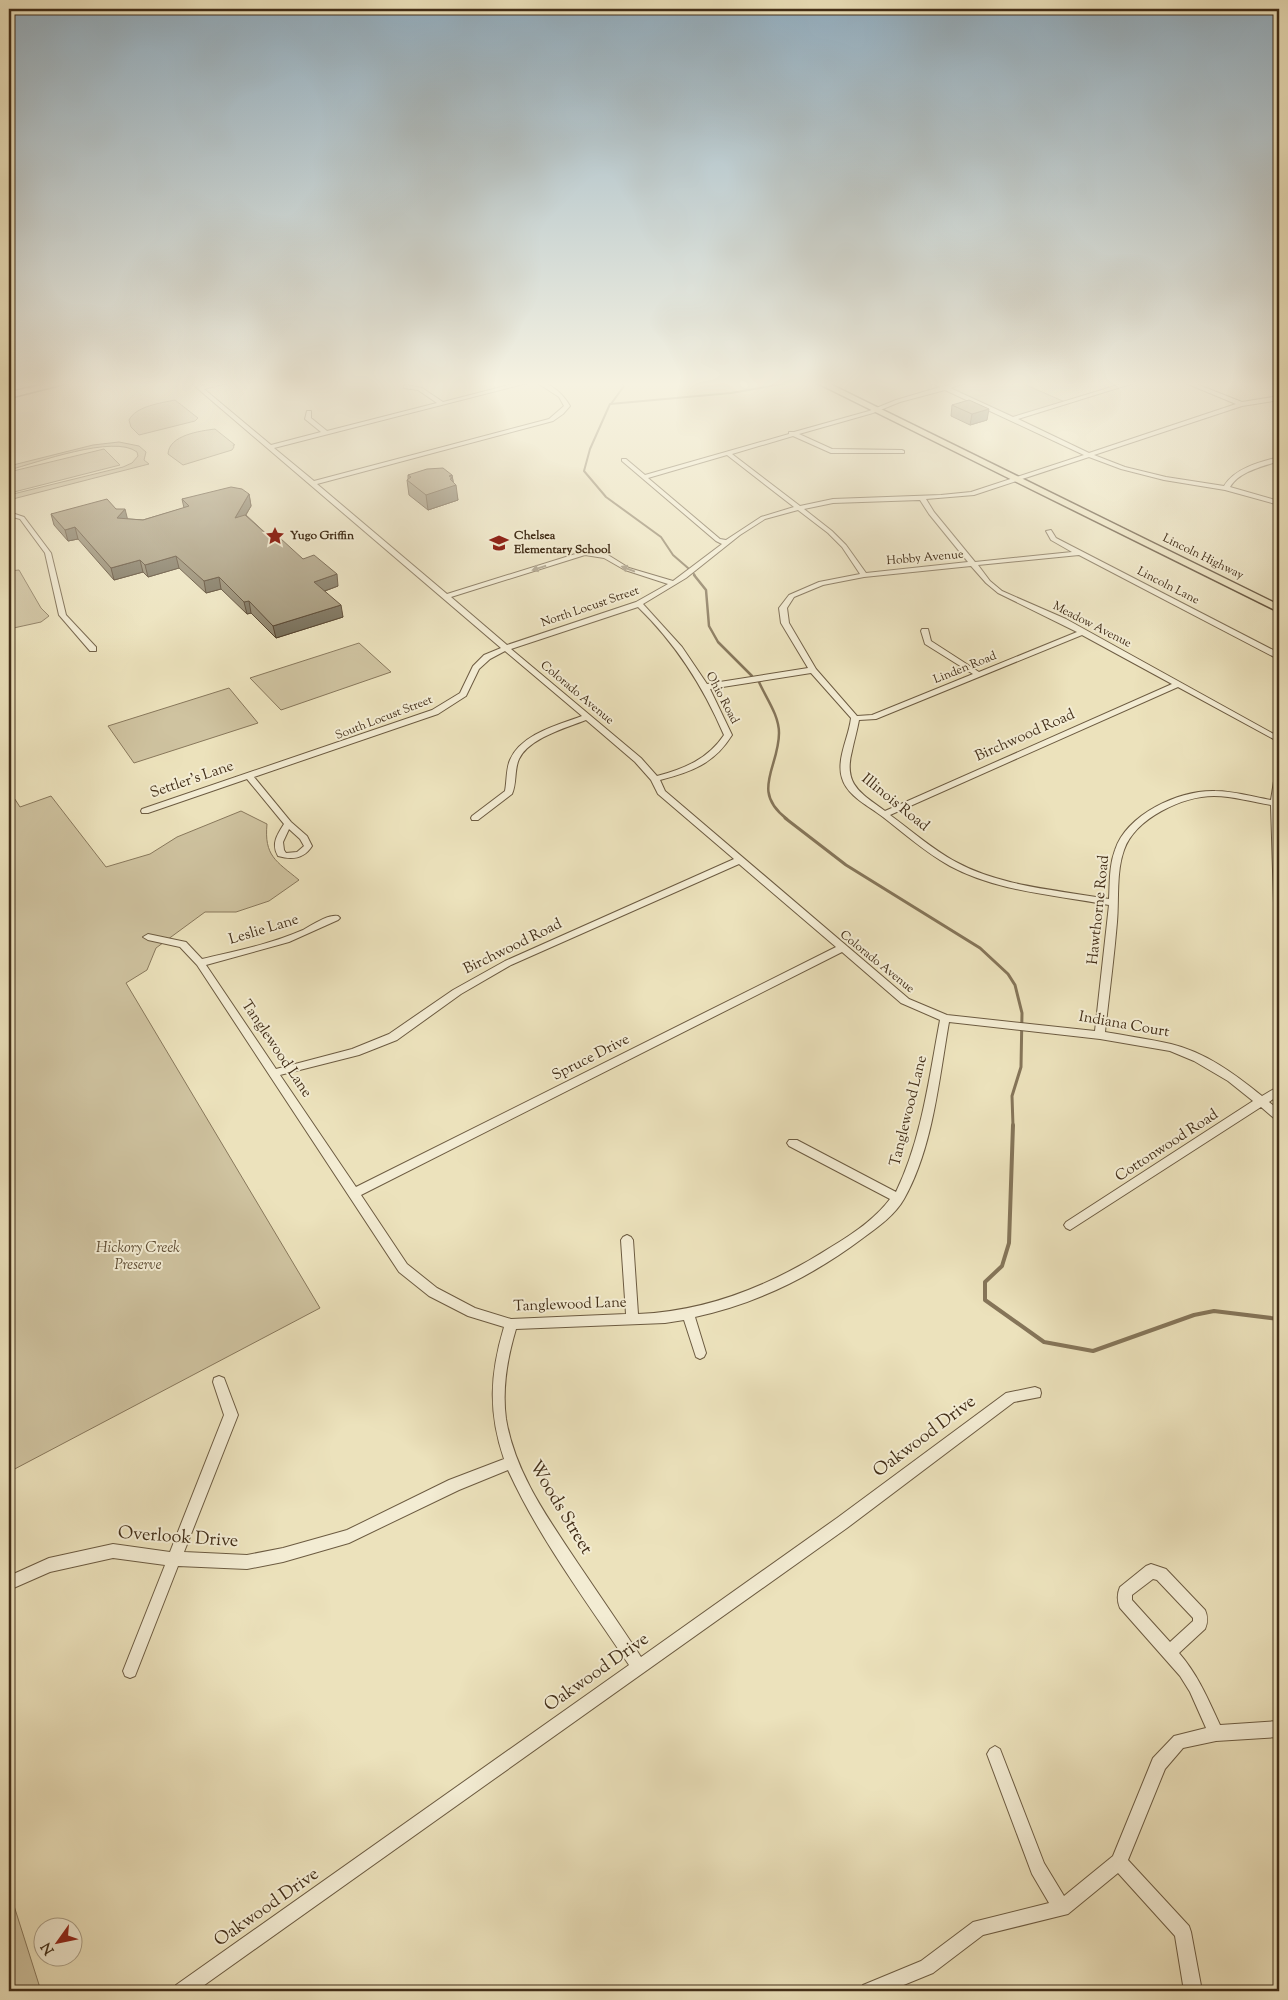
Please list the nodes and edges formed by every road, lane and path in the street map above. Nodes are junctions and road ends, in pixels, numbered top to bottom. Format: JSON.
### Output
{"nodes":[{"id":1,"x":305,"y":475,"type":"edge"},
{"id":2,"x":344,"y":475,"type":"edge"},
{"id":3,"x":650,"y":475,"type":"edge"},
{"id":4,"x":757,"y":475,"type":"edge"},
{"id":5,"x":1017,"y":475,"type":"edge"},
{"id":6,"x":1030,"y":475,"type":"edge"},
{"id":7,"x":1152,"y":475,"type":"edge"},
{"id":8,"x":1236,"y":475,"type":"edge"},
{"id":9,"x":644,"y":477,"type":"joint"},
{"id":10,"x":1022,"y":478,"type":"junction"},
{"id":11,"x":315,"y":483,"type":"junction"},
{"id":12,"x":1226,"y":488,"type":"junction"},
{"id":13,"x":922,"y":498,"type":"junction"},
{"id":14,"x":1279,"y":503,"type":"edge"},
{"id":15,"x":799,"y":507,"type":"junction"},
{"id":16,"x":9,"y":514,"type":"edge"},
{"id":17,"x":1049,"y":531,"type":"dead end"},
{"id":18,"x":727,"y":543,"type":"junction"},
{"id":19,"x":1079,"y":553,"type":"junction"},
{"id":20,"x":974,"y":564,"type":"junction"},
{"id":21,"x":864,"y":575,"type":"junction"},
{"id":22,"x":673,"y":583,"type":"junction"},
{"id":23,"x":448,"y":596,"type":"junction"},
{"id":24,"x":1279,"y":599,"type":"edge"},
{"id":25,"x":638,"y":604,"type":"junction"},
{"id":26,"x":1279,"y":609,"type":"edge"},
{"id":27,"x":925,"y":631,"type":"dead end"},
{"id":28,"x":1082,"y":632,"type":"junction"},
{"id":29,"x":506,"y":648,"type":"junction"},
{"id":30,"x":93,"y":649,"type":"dead end"},
{"id":31,"x":1279,"y":656,"type":"edge"},
{"id":32,"x":814,"y":670,"type":"junction"},
{"id":33,"x":979,"y":675,"type":"junction"},
{"id":34,"x":1177,"y":685,"type":"junction"},
{"id":35,"x":706,"y":687,"type":"junction"},
{"id":36,"x":588,"y":717,"type":"junction"},
{"id":37,"x":855,"y":718,"type":"junction"},
{"id":38,"x":1279,"y":740,"type":"edge"},
{"id":39,"x":248,"y":775,"type":"junction"},
{"id":40,"x":1279,"y":775,"type":"edge"},
{"id":41,"x":656,"y":779,"type":"junction"},
{"id":42,"x":1277,"y":804,"type":"edge"},
{"id":43,"x":146,"y":811,"type":"dead end"},
{"id":44,"x":885,"y":814,"type":"junction"},
{"id":45,"x":475,"y":818,"type":"dead end"},
{"id":46,"x":288,"y":824,"type":"dead end"},
{"id":47,"x":740,"y":860,"type":"junction"},
{"id":48,"x":1114,"y":903,"type":"junction"},
{"id":49,"x":1279,"y":903,"type":"edge"},
{"id":50,"x":334,"y":918,"type":"dead end"},
{"id":51,"x":148,"y":937,"type":"dead end"},
{"id":52,"x":842,"y":948,"type":"junction"},
{"id":53,"x":200,"y":963,"type":"junction"},
{"id":54,"x":945,"y":1018,"type":"junction"},
{"id":55,"x":1100,"y":1035,"type":"junction"},
{"id":56,"x":274,"y":1072,"type":"junction"},
{"id":57,"x":1279,"y":1090,"type":"edge"},
{"id":58,"x":1262,"y":1103,"type":"junction"},
{"id":59,"x":1279,"y":1116,"type":"edge"},
{"id":60,"x":793,"y":1143,"type":"dead end"},
{"id":61,"x":353,"y":1194,"type":"junction"},
{"id":62,"x":898,"y":1198,"type":"junction"},
{"id":63,"x":1070,"y":1225,"type":"dead end"},
{"id":64,"x":627,"y":1240,"type":"dead end"},
{"id":65,"x":688,"y":1313,"type":"junction"},
{"id":66,"x":632,"y":1318,"type":"junction"},
{"id":67,"x":511,"y":1324,"type":"junction"},
{"id":68,"x":700,"y":1353,"type":"dead end"},
{"id":69,"x":219,"y":1382,"type":"dead end"},
{"id":70,"x":1035,"y":1393,"type":"dead end"},
{"id":71,"x":511,"y":1463,"type":"junction"},
{"id":72,"x":174,"y":1559,"type":"junction"},
{"id":73,"x":9,"y":1583,"type":"edge"},
{"id":74,"x":1169,"y":1653,"type":"junction"},
{"id":75,"x":638,"y":1666,"type":"junction"},
{"id":76,"x":130,"y":1671,"type":"dead end"},
{"id":77,"x":1279,"y":1729,"type":"edge"},
{"id":78,"x":1216,"y":1733,"type":"junction"},
{"id":79,"x":995,"y":1754,"type":"dead end"},
{"id":80,"x":1119,"y":1862,"type":"junction"},
{"id":81,"x":1062,"y":1908,"type":"junction"},
{"id":82,"x":182,"y":1991,"type":"edge"},
{"id":83,"x":869,"y":1991,"type":"edge"},
{"id":84,"x":1193,"y":1991,"type":"edge"}],
"edges":[{"from":1,"to":11,"type":"street","name":"Colorado Avenue"},
{"from":2,"to":11,"type":"street"},
{"from":3,"to":9,"type":"street"},
{"from":4,"to":15,"type":"street"},
{"from":5,"to":10,"type":"main road","name":"Lincoln Highway"},
{"from":6,"to":10,"type":"street","name":"North Locust Street"},
{"from":7,"to":12,"type":"street"},
{"from":8,"to":12,"type":"street"},
{"from":9,"to":18,"type":"street"},
{"from":10,"to":13,"type":"street","name":"North Locust Street"},
{"from":10,"to":24,"type":"main road","name":"Lincoln Highway"},
{"from":10,"to":26,"type":"main road","name":"Lincoln Highway"},
{"from":11,"to":23,"type":"street","name":"Colorado Avenue"},
{"from":12,"to":14,"type":"street"},
{"from":13,"to":15,"type":"street","name":"North Locust Street"},
{"from":13,"to":20,"type":"street","name":"Meadow Avenue"},
{"from":15,"to":18,"type":"street","name":"North Locust Street"},
{"from":15,"to":21,"type":"street"},
{"from":16,"to":30,"type":"street"},
{"from":17,"to":19,"type":"street","name":"Lincoln Lane"},
{"from":18,"to":22,"type":"street","name":"North Locust Street"},
{"from":19,"to":20,"type":"street","name":"Hobby Avenue"},
{"from":19,"to":31,"type":"street","name":"Lincoln Lane"},
{"from":20,"to":21,"type":"street","name":"Hobby Avenue"},
{"from":20,"to":28,"type":"street","name":"Meadow Avenue"},
{"from":21,"to":32,"type":"street","name":"Hobby Avenue"},
{"from":22,"to":23,"type":"street","one_way":true},
{"from":22,"to":25,"type":"street","name":"North Locust Street"},
{"from":23,"to":29,"type":"street","name":"Colorado Avenue"},
{"from":25,"to":29,"type":"street","name":"North Locust Street"},
{"from":25,"to":35,"type":"street","name":"Ohio Road"},
{"from":27,"to":33,"type":"street"},
{"from":28,"to":33,"type":"street","name":"Linden Road"},
{"from":28,"to":34,"type":"street","name":"Meadow Avenue"},
{"from":29,"to":36,"type":"street","name":"Colorado Avenue"},
{"from":29,"to":39,"type":"street","name":"South Locust Street"},
{"from":32,"to":35,"type":"street"},
{"from":32,"to":37,"type":"street"},
{"from":33,"to":37,"type":"street","name":"Linden Road"},
{"from":34,"to":38,"type":"street","name":"Meadow Avenue"},
{"from":34,"to":44,"type":"street","name":"Birchwood Road"},
{"from":35,"to":41,"type":"street","name":"Ohio Road"},
{"from":36,"to":41,"type":"street","name":"Colorado Avenue"},
{"from":36,"to":45,"type":"street"},
{"from":37,"to":44,"type":"street","name":"Illinois Road"},
{"from":39,"to":43,"type":"street","name":"Settler's Lane"},
{"from":39,"to":46,"type":"street"},
{"from":40,"to":42,"type":"street"},
{"from":41,"to":47,"type":"street","name":"Colorado Avenue"},
{"from":42,"to":48,"type":"street","name":"Hawthorne Road"},
{"from":42,"to":49,"type":"street"},
{"from":44,"to":48,"type":"street","name":"Illinois Road"},
{"from":47,"to":52,"type":"street","name":"Colorado Avenue"},
{"from":47,"to":56,"type":"street","name":"Birchwood Road"},
{"from":48,"to":55,"type":"street","name":"Hawthorne Road"},
{"from":50,"to":53,"type":"street","name":"Leslie Lane"},
{"from":51,"to":53,"type":"street","name":"Tanglewood Lane"},
{"from":52,"to":54,"type":"street","name":"Colorado Avenue"},
{"from":52,"to":61,"type":"street","name":"Spruce Drive"},
{"from":53,"to":56,"type":"street","name":"Tanglewood Lane"},
{"from":54,"to":55,"type":"street","name":"Indiana Court"},
{"from":54,"to":62,"type":"street","name":"Tanglewood Lane"},
{"from":55,"to":58,"type":"street","name":"Indiana Court"},
{"from":56,"to":61,"type":"street","name":"Tanglewood Lane"},
{"from":57,"to":58,"type":"street","name":"Cottonwood Road"},
{"from":58,"to":59,"type":"street","name":"Indiana Court"},
{"from":58,"to":63,"type":"street","name":"Cottonwood Road"},
{"from":60,"to":62,"type":"street"},
{"from":61,"to":67,"type":"street","name":"Tanglewood Lane"},
{"from":62,"to":65,"type":"street","name":"Tanglewood Lane"},
{"from":64,"to":66,"type":"street"},
{"from":65,"to":66,"type":"street","name":"Tanglewood Lane"},
{"from":65,"to":68,"type":"street"},
{"from":66,"to":67,"type":"street","name":"Tanglewood Lane"},
{"from":67,"to":71,"type":"street","name":"Woods Street"},
{"from":69,"to":72,"type":"street"},
{"from":70,"to":75,"type":"street","name":"Oakwood Drive"},
{"from":71,"to":72,"type":"street","name":"Overlook Drive"},
{"from":71,"to":75,"type":"street","name":"Woods Street"},
{"from":72,"to":73,"type":"street","name":"Overlook Drive"},
{"from":72,"to":76,"type":"street"},
{"from":74,"to":74,"type":"street"},
{"from":74,"to":78,"type":"street"},
{"from":75,"to":82,"type":"street","name":"Oakwood Drive"},
{"from":77,"to":78,"type":"street"},
{"from":78,"to":80,"type":"street"},
{"from":79,"to":81,"type":"street"},
{"from":80,"to":81,"type":"street"},
{"from":80,"to":84,"type":"street"},
{"from":81,"to":83,"type":"street"}]}
